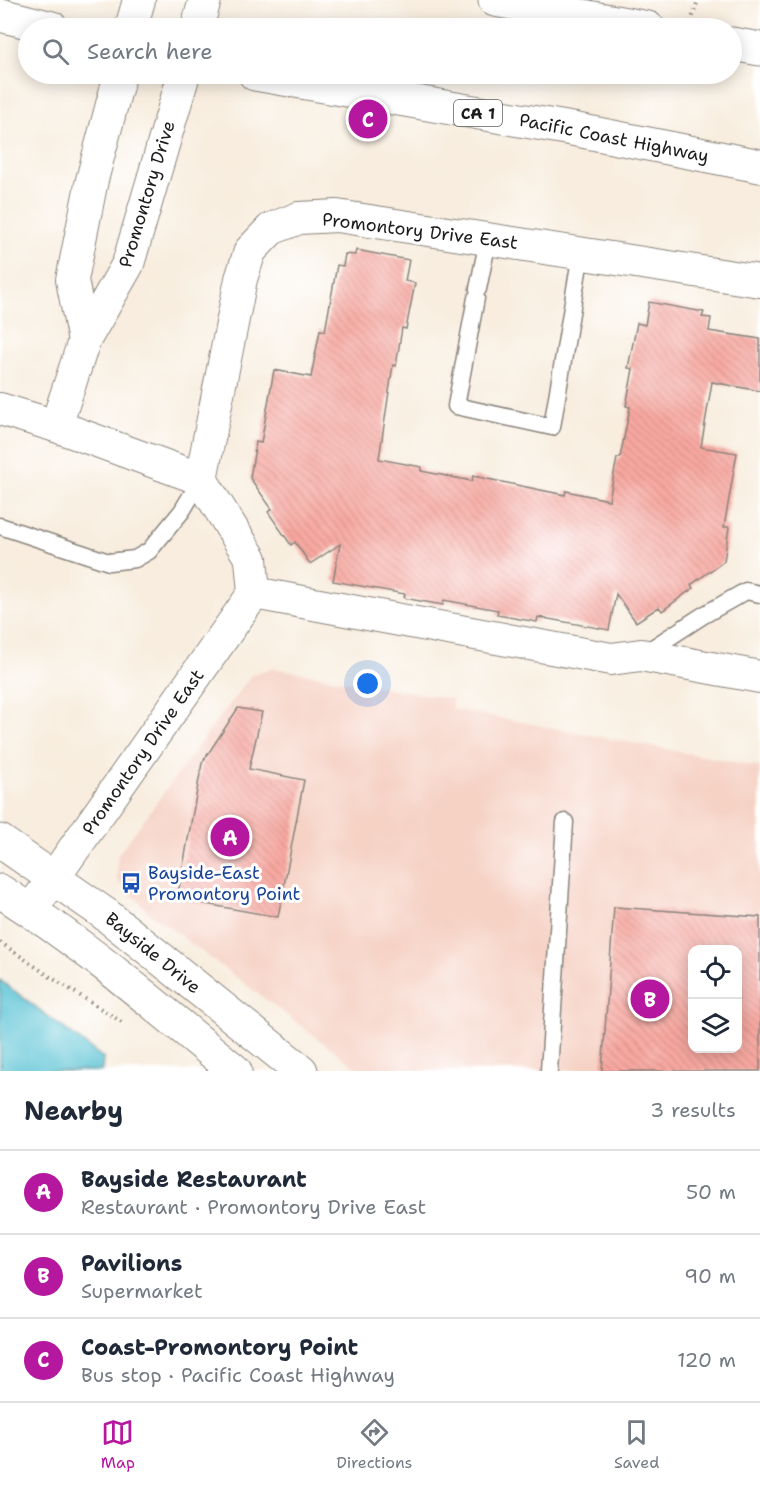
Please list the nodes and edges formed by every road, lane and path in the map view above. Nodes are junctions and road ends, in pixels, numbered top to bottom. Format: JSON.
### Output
{"nodes":[{"id":1,"x":139,"y":0,"type":"edge"},
{"id":2,"x":205,"y":0,"type":"edge"},
{"id":3,"x":495,"y":0,"type":"edge"},
{"id":4,"x":698,"y":0,"type":"edge"},
{"id":5,"x":0,"y":15,"type":"edge"},
{"id":6,"x":134,"y":18,"type":"edge"},
{"id":7,"x":200,"y":18,"type":"edge"},
{"id":8,"x":593,"y":18,"type":"edge"},
{"id":9,"x":692,"y":18,"type":"edge"},
{"id":10,"x":18,"y":20,"type":"edge"},
{"id":11,"x":742,"y":46,"type":"edge"},
{"id":12,"x":760,"y":49,"type":"edge"},
{"id":13,"x":117,"y":84,"type":"edge"},
{"id":14,"x":181,"y":84,"type":"edge"},
{"id":15,"x":313,"y":84,"type":"edge"},
{"id":16,"x":760,"y":166,"type":"edge"},
{"id":17,"x":488,"y":240,"type":"junction"},
{"id":18,"x":581,"y":253,"type":"junction"},
{"id":19,"x":760,"y":281,"type":"edge"},
{"id":20,"x":84,"y":341,"type":"junction"},
{"id":21,"x":0,"y":409,"type":"edge"},
{"id":22,"x":56,"y":426,"type":"junction"},
{"id":23,"x":201,"y":479,"type":"junction"},
{"id":24,"x":0,"y":526,"type":"edge"},
{"id":25,"x":255,"y":593,"type":"junction"},
{"id":26,"x":760,"y":594,"type":"edge"},
{"id":27,"x":641,"y":655,"type":"junction"},
{"id":28,"x":760,"y":676,"type":"edge"},
{"id":29,"x":565,"y":822,"type":"dead end"},
{"id":30,"x":0,"y":841,"type":"edge"},
{"id":31,"x":54,"y":877,"type":"junction"},
{"id":32,"x":0,"y":891,"type":"edge"},
{"id":33,"x":31,"y":910,"type":"junction"},
{"id":34,"x":0,"y":942,"type":"edge"},
{"id":35,"x":134,"y":1030,"type":"dead end"},
{"id":36,"x":235,"y":1071,"type":"edge"},
{"id":37,"x":301,"y":1071,"type":"edge"},
{"id":38,"x":549,"y":1071,"type":"edge"}],
"edges":[{"from":1,"to":6,"type":"street"},
{"from":2,"to":7,"type":"street"},
{"from":3,"to":8,"type":"main road"},
{"from":4,"to":9,"type":"path"},
{"from":5,"to":10,"type":"main road"},
{"from":11,"to":12,"type":"main road"},
{"from":13,"to":20,"type":"street","name":"Promontory Drive"},
{"from":14,"to":20,"type":"street","name":"Promontory Drive"},
{"from":15,"to":16,"type":"main road","name":"Pacific Coast Highway","number":"CA 1"},
{"from":17,"to":18,"type":"street","name":"Promontory Drive East"},
{"from":17,"to":18,"type":"lane"},
{"from":17,"to":23,"type":"street","name":"Promontory Drive East"},
{"from":18,"to":19,"type":"street","name":"Promontory Drive East"},
{"from":20,"to":22,"type":"street","name":"Promontory Drive"},
{"from":21,"to":22,"type":"street"},
{"from":22,"to":23,"type":"street"},
{"from":23,"to":24,"type":"lane"},
{"from":23,"to":25,"type":"street"},
{"from":25,"to":27,"type":"street"},
{"from":25,"to":31,"type":"street","name":"Promontory Drive East"},
{"from":26,"to":27,"type":"lane"},
{"from":27,"to":28,"type":"street"},
{"from":29,"to":38,"type":"lane"},
{"from":30,"to":31,"type":"main road","name":"Bayside Drive"},
{"from":31,"to":33,"type":"street","name":"Promontory Drive East"},
{"from":31,"to":37,"type":"main road","name":"Bayside Drive"},
{"from":32,"to":33,"type":"main road"},
{"from":33,"to":36,"type":"main road"},
{"from":34,"to":35,"type":"path"}]}
